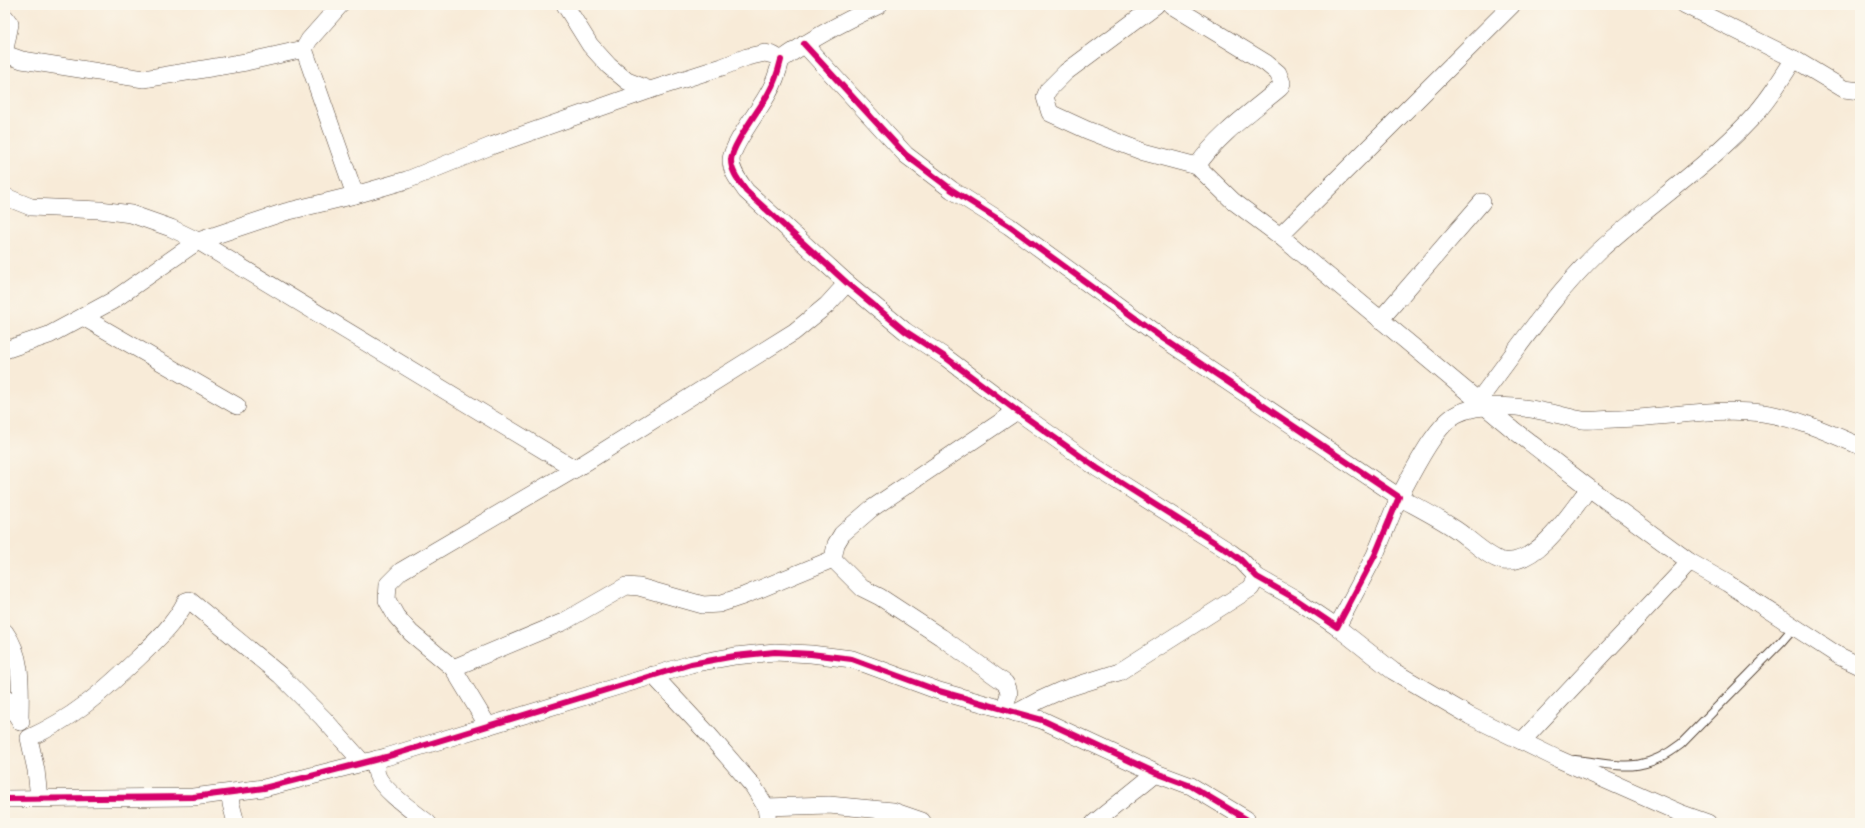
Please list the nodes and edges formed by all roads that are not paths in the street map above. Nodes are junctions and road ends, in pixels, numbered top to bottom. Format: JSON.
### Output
{"nodes":[{"id":1,"x":340,"y":5,"type":"edge"},
{"id":2,"x":565,"y":5,"type":"edge"},
{"id":3,"x":880,"y":5,"type":"edge"},
{"id":4,"x":1156,"y":5,"type":"edge"},
{"id":5,"x":1171,"y":5,"type":"edge"},
{"id":6,"x":1512,"y":5,"type":"edge"},
{"id":7,"x":1685,"y":5,"type":"edge"},
{"id":8,"x":5,"y":17,"type":"edge"},
{"id":9,"x":804,"y":44,"type":"junction"},
{"id":10,"x":5,"y":49,"type":"edge"},
{"id":11,"x":304,"y":49,"type":"junction"},
{"id":12,"x":5,"y":54,"type":"edge"},
{"id":13,"x":1794,"y":59,"type":"junction"},
{"id":14,"x":781,"y":60,"type":"junction"},
{"id":15,"x":650,"y":90,"type":"junction"},
{"id":16,"x":1852,"y":90,"type":"edge"},
{"id":17,"x":1860,"y":96,"type":"edge"},
{"id":18,"x":1197,"y":166,"type":"junction"},
{"id":19,"x":355,"y":195,"type":"junction"},
{"id":20,"x":5,"y":198,"type":"edge"},
{"id":21,"x":1482,"y":202,"type":"dead end"},
{"id":22,"x":1280,"y":236,"type":"junction"},
{"id":23,"x":198,"y":241,"type":"junction"},
{"id":24,"x":847,"y":283,"type":"junction"},
{"id":25,"x":83,"y":317,"type":"junction"},
{"id":26,"x":1380,"y":320,"type":"junction"},
{"id":27,"x":5,"y":350,"type":"edge"},
{"id":28,"x":1482,"y":404,"type":"junction"},
{"id":29,"x":237,"y":406,"type":"dead end"},
{"id":30,"x":1017,"y":411,"type":"junction"},
{"id":31,"x":1860,"y":446,"type":"edge"},
{"id":32,"x":575,"y":469,"type":"junction"},
{"id":33,"x":1589,"y":488,"type":"junction"},
{"id":34,"x":1399,"y":497,"type":"junction"},
{"id":35,"x":833,"y":559,"type":"junction"},
{"id":36,"x":1690,"y":562,"type":"junction"},
{"id":37,"x":1258,"y":577,"type":"junction"},
{"id":38,"x":1337,"y":627,"type":"junction"},
{"id":39,"x":1794,"y":627,"type":"junction"},
{"id":40,"x":5,"y":632,"type":"edge"},
{"id":41,"x":1860,"y":666,"type":"edge"},
{"id":42,"x":453,"y":668,"type":"junction"},
{"id":43,"x":653,"y":675,"type":"junction"},
{"id":44,"x":5,"y":698,"type":"edge"},
{"id":45,"x":1010,"y":711,"type":"junction"},
{"id":46,"x":20,"y":722,"type":"junction"},
{"id":47,"x":488,"y":726,"type":"junction"},
{"id":48,"x":29,"y":738,"type":"junction"},
{"id":49,"x":1522,"y":741,"type":"junction"},
{"id":50,"x":1556,"y":758,"type":"junction"},
{"id":51,"x":370,"y":761,"type":"junction"},
{"id":52,"x":1156,"y":774,"type":"junction"},
{"id":53,"x":230,"y":793,"type":"junction"},
{"id":54,"x":39,"y":798,"type":"junction"},
{"id":55,"x":5,"y":799,"type":"edge"},
{"id":56,"x":767,"y":815,"type":"edge"},
{"id":57,"x":1249,"y":822,"type":"edge"},
{"id":58,"x":236,"y":823,"type":"edge"},
{"id":59,"x":428,"y":823,"type":"edge"},
{"id":60,"x":923,"y":823,"type":"edge"},
{"id":61,"x":1094,"y":823,"type":"edge"},
{"id":62,"x":1708,"y":823,"type":"edge"}],
"edges":[{"from":1,"to":11,"type":"street"},
{"from":2,"to":15,"type":"street"},
{"from":3,"to":9,"type":"street"},
{"from":4,"to":18,"type":"street"},
{"from":5,"to":18,"type":"street"},
{"from":6,"to":22,"type":"street"},
{"from":7,"to":13,"type":"street"},
{"from":8,"to":10,"type":"street"},
{"from":9,"to":14,"type":"street"},
{"from":9,"to":34,"type":"street"},
{"from":11,"to":12,"type":"street"},
{"from":11,"to":19,"type":"street"},
{"from":13,"to":16,"type":"street"},
{"from":13,"to":28,"type":"street"},
{"from":14,"to":15,"type":"street"},
{"from":14,"to":24,"type":"street"},
{"from":15,"to":19,"type":"street"},
{"from":16,"to":17,"type":"street"},
{"from":18,"to":22,"type":"street"},
{"from":19,"to":23,"type":"street"},
{"from":20,"to":23,"type":"street"},
{"from":21,"to":26,"type":"street"},
{"from":22,"to":26,"type":"street"},
{"from":23,"to":25,"type":"street"},
{"from":23,"to":32,"type":"street"},
{"from":24,"to":30,"type":"street"},
{"from":24,"to":32,"type":"street"},
{"from":25,"to":27,"type":"street"},
{"from":25,"to":29,"type":"street"},
{"from":26,"to":28,"type":"street"},
{"from":28,"to":31,"type":"street"},
{"from":28,"to":33,"type":"street"},
{"from":28,"to":34,"type":"street"},
{"from":30,"to":35,"type":"street"},
{"from":30,"to":37,"type":"street"},
{"from":32,"to":42,"type":"street"},
{"from":33,"to":34,"type":"street"},
{"from":33,"to":36,"type":"street"},
{"from":34,"to":38,"type":"street"},
{"from":35,"to":42,"type":"street"},
{"from":35,"to":45,"type":"street"},
{"from":36,"to":39,"type":"street"},
{"from":36,"to":49,"type":"street"},
{"from":37,"to":38,"type":"street"},
{"from":37,"to":45,"type":"street"},
{"from":38,"to":49,"type":"street"},
{"from":39,"to":41,"type":"street"},
{"from":39,"to":50,"type":"lane"},
{"from":40,"to":46,"type":"street"},
{"from":42,"to":47,"type":"street"},
{"from":43,"to":45,"type":"street"},
{"from":43,"to":47,"type":"street"},
{"from":43,"to":56,"type":"street"},
{"from":44,"to":46,"type":"street"},
{"from":45,"to":52,"type":"street"},
{"from":46,"to":48,"type":"street"},
{"from":47,"to":51,"type":"street"},
{"from":48,"to":51,"type":"street"},
{"from":48,"to":54,"type":"street"},
{"from":49,"to":50,"type":"street"},
{"from":50,"to":62,"type":"street"},
{"from":51,"to":53,"type":"street"},
{"from":51,"to":59,"type":"street"},
{"from":52,"to":57,"type":"street"},
{"from":52,"to":61,"type":"street"},
{"from":53,"to":54,"type":"street"},
{"from":53,"to":58,"type":"street"},
{"from":54,"to":55,"type":"street"},
{"from":56,"to":60,"type":"street"}]}
